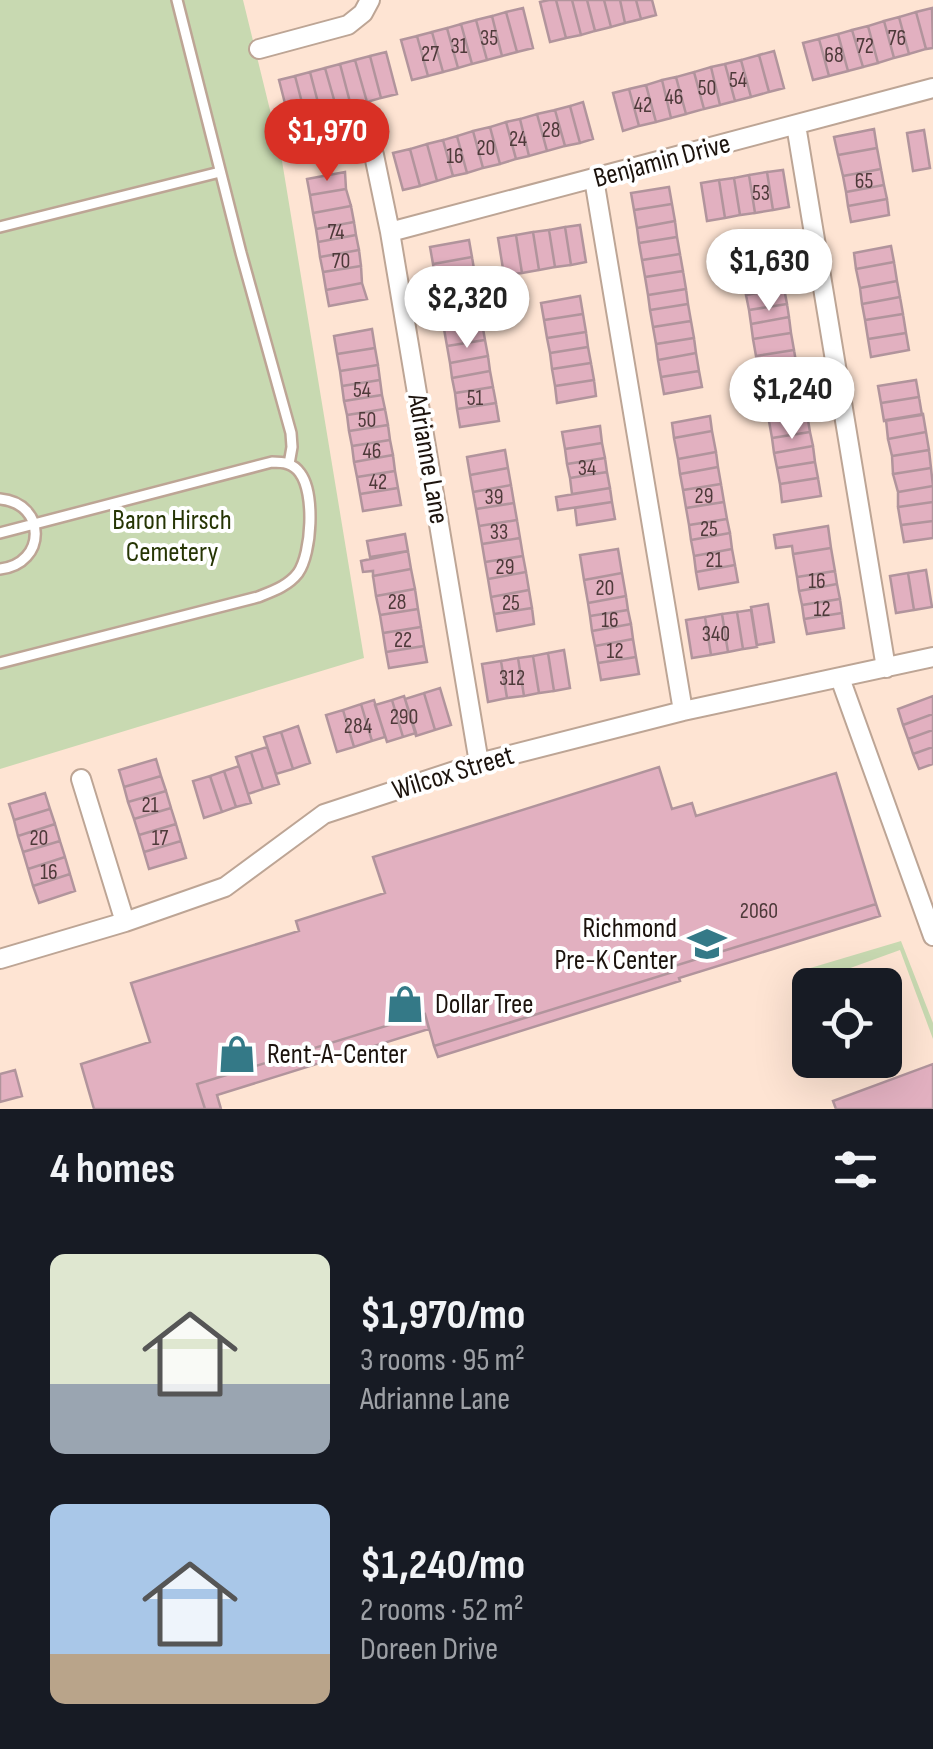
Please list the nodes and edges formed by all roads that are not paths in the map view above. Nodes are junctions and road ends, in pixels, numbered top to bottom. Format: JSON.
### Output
{"nodes":[{"id":1,"x":177,"y":0,"type":"edge"},
{"id":2,"x":370,"y":0,"type":"edge"},
{"id":3,"x":259,"y":49,"type":"dead end"},
{"id":4,"x":933,"y":88,"type":"edge"},
{"id":5,"x":796,"y":125,"type":"junction"},
{"id":6,"x":374,"y":155,"type":"dead end"},
{"id":7,"x":220,"y":172,"type":"junction"},
{"id":8,"x":594,"y":179,"type":"junction"},
{"id":9,"x":0,"y":227,"type":"edge"},
{"id":10,"x":390,"y":232,"type":"junction"},
{"id":11,"x":289,"y":464,"type":"junction"},
{"id":12,"x":0,"y":499,"type":"edge"},
{"id":13,"x":34,"y":524,"type":"junction"},
{"id":14,"x":0,"y":533,"type":"edge"},
{"id":15,"x":0,"y":569,"type":"edge"},
{"id":16,"x":933,"y":658,"type":"edge"},
{"id":17,"x":0,"y":663,"type":"edge"},
{"id":18,"x":886,"y":668,"type":"junction"},
{"id":19,"x":840,"y":678,"type":"junction"},
{"id":20,"x":682,"y":711,"type":"junction"},
{"id":21,"x":479,"y":763,"type":"junction"},
{"id":22,"x":81,"y":779,"type":"dead end"},
{"id":23,"x":126,"y":922,"type":"junction"},
{"id":24,"x":933,"y":936,"type":"edge"},
{"id":25,"x":0,"y":959,"type":"edge"}],
"edges":[{"from":1,"to":7,"type":"lane"},
{"from":2,"to":3,"type":"street"},
{"from":4,"to":5,"type":"street","name":"Benjamin Drive"},
{"from":5,"to":8,"type":"street","name":"Benjamin Drive"},
{"from":5,"to":18,"type":"street"},
{"from":6,"to":10,"type":"street","name":"Adrianne Lane"},
{"from":7,"to":9,"type":"lane"},
{"from":7,"to":11,"type":"lane"},
{"from":8,"to":10,"type":"street","name":"Benjamin Drive"},
{"from":8,"to":20,"type":"street"},
{"from":10,"to":21,"type":"street","name":"Adrianne Lane"},
{"from":11,"to":13,"type":"lane"},
{"from":11,"to":17,"type":"lane"},
{"from":12,"to":13,"type":"lane"},
{"from":13,"to":14,"type":"lane"},
{"from":13,"to":15,"type":"lane"},
{"from":16,"to":18,"type":"street","name":"Wilcox Street"},
{"from":18,"to":19,"type":"street","name":"Wilcox Street"},
{"from":19,"to":20,"type":"street","name":"Wilcox Street"},
{"from":19,"to":24,"type":"street"},
{"from":20,"to":21,"type":"street","name":"Wilcox Street"},
{"from":21,"to":23,"type":"street","name":"Wilcox Street"},
{"from":22,"to":23,"type":"street"},
{"from":23,"to":25,"type":"street","name":"Wilcox Street"}]}
